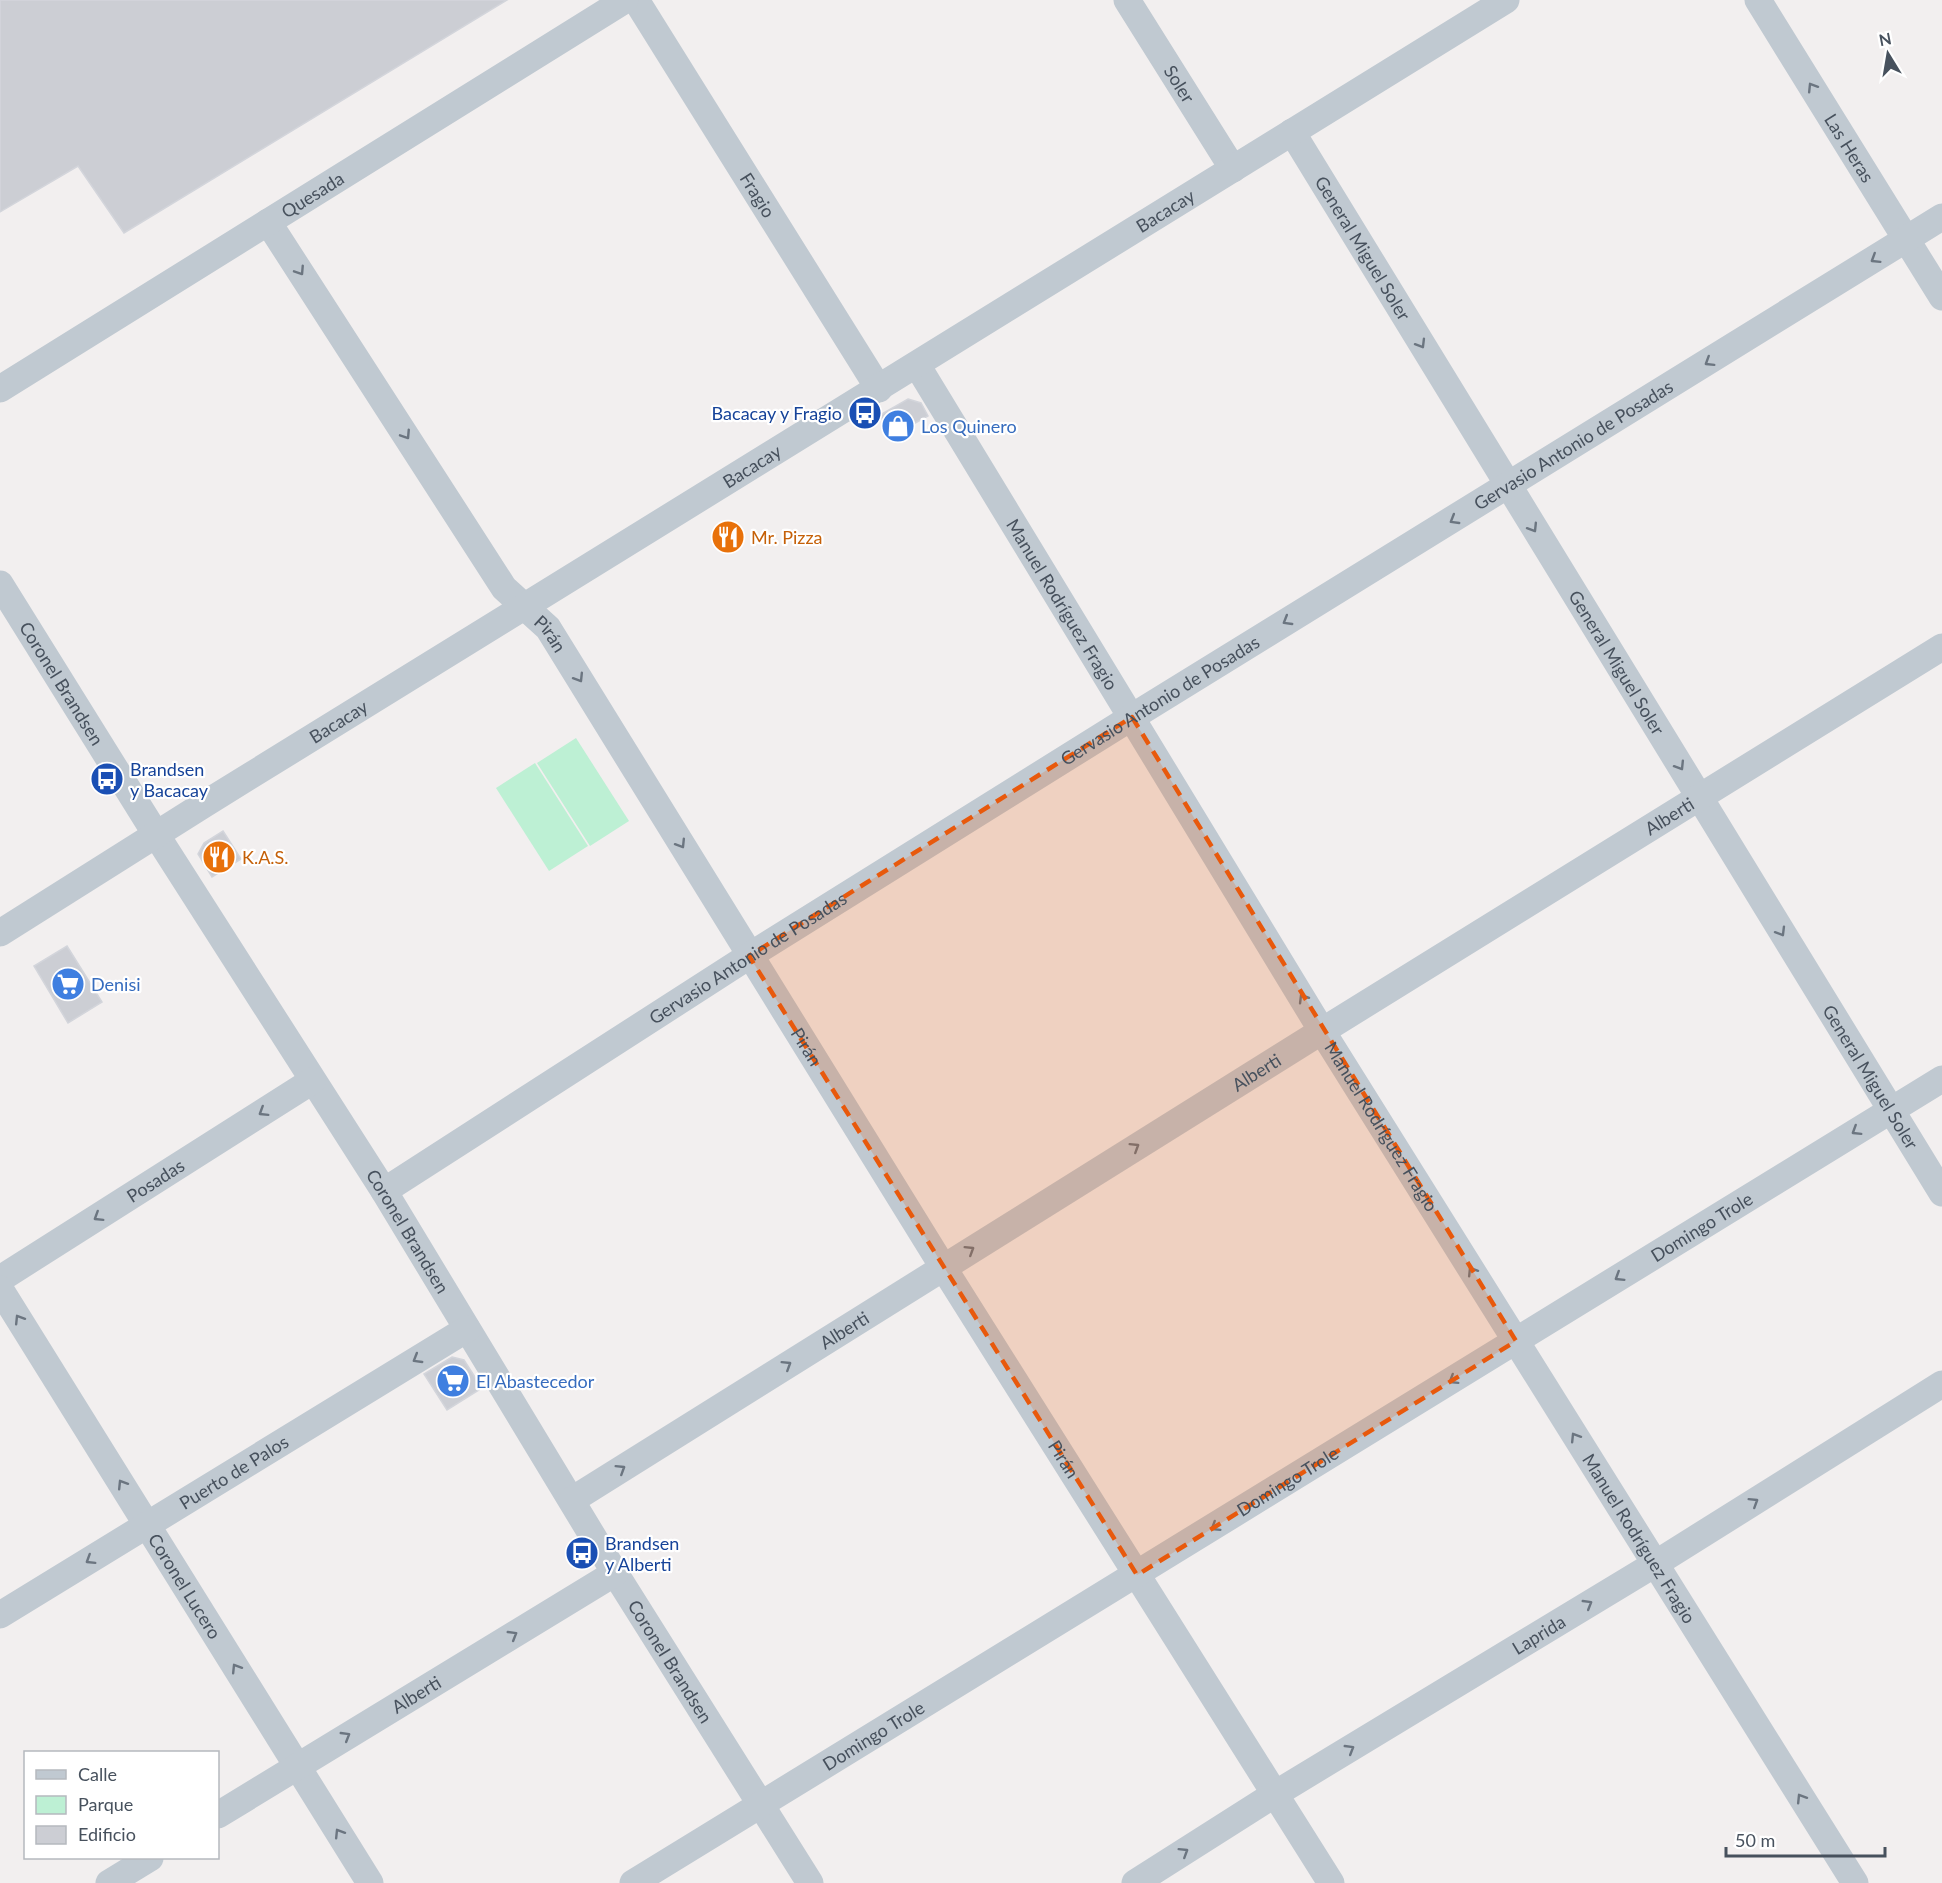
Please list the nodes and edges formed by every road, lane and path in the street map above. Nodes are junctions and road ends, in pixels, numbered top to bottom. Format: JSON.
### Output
{"nodes":[{"id":1,"x":625,"y":0,"type":"edge"},
{"id":2,"x":636,"y":0,"type":"edge"},
{"id":3,"x":1127,"y":0,"type":"edge"},
{"id":4,"x":1506,"y":0,"type":"edge"},
{"id":5,"x":1758,"y":0,"type":"edge"},
{"id":6,"x":1292,"y":132,"type":"junction"},
{"id":7,"x":1233,"y":169,"type":"junction"},
{"id":8,"x":1942,"y":217,"type":"edge"},
{"id":9,"x":268,"y":222,"type":"junction"},
{"id":10,"x":1906,"y":240,"type":"junction"},
{"id":11,"x":1942,"y":297,"type":"edge"},
{"id":12,"x":917,"y":365,"type":"junction"},
{"id":13,"x":879,"y":389,"type":"junction"},
{"id":14,"x":0,"y":390,"type":"edge"},
{"id":15,"x":1508,"y":486,"type":"junction"},
{"id":16,"x":0,"y":584,"type":"edge"},
{"id":17,"x":525,"y":608,"type":"junction"},
{"id":18,"x":1942,"y":647,"type":"edge"},
{"id":19,"x":1132,"y":717,"type":"junction"},
{"id":20,"x":1700,"y":798,"type":"junction"},
{"id":21,"x":157,"y":836,"type":"junction"},
{"id":22,"x":0,"y":933,"type":"edge"},
{"id":23,"x":749,"y":956,"type":"junction"},
{"id":24,"x":1322,"y":1030,"type":"junction"},
{"id":25,"x":1942,"y":1079,"type":"edge"},
{"id":26,"x":312,"y":1081,"type":"junction"},
{"id":27,"x":1890,"y":1110,"type":"junction"},
{"id":28,"x":384,"y":1191,"type":"junction"},
{"id":29,"x":1942,"y":1193,"type":"edge"},
{"id":30,"x":943,"y":1267,"type":"junction"},
{"id":31,"x":0,"y":1279,"type":"edge"},
{"id":32,"x":0,"y":1289,"type":"edge"},
{"id":33,"x":467,"y":1329,"type":"junction"},
{"id":34,"x":1516,"y":1341,"type":"junction"},
{"id":35,"x":1942,"y":1384,"type":"edge"},
{"id":36,"x":572,"y":1500,"type":"junction"},
{"id":37,"x":147,"y":1524,"type":"junction"},
{"id":38,"x":1655,"y":1564,"type":"junction"},
{"id":39,"x":615,"y":1573,"type":"junction"},
{"id":40,"x":1137,"y":1575,"type":"junction"},
{"id":41,"x":0,"y":1615,"type":"edge"},
{"id":42,"x":296,"y":1766,"type":"junction"},
{"id":43,"x":1275,"y":1794,"type":"junction"},
{"id":44,"x":761,"y":1805,"type":"junction"},
{"id":45,"x":219,"y":1814,"type":"edge"},
{"id":46,"x":147,"y":1859,"type":"edge"},
{"id":47,"x":109,"y":1883,"type":"edge"},
{"id":48,"x":370,"y":1883,"type":"edge"},
{"id":49,"x":633,"y":1883,"type":"edge"},
{"id":50,"x":810,"y":1883,"type":"edge"},
{"id":51,"x":1135,"y":1883,"type":"edge"},
{"id":52,"x":1331,"y":1883,"type":"edge"},
{"id":53,"x":1855,"y":1883,"type":"edge"}],
"edges":[{"from":1,"to":9,"type":"street","name":"Quesada"},
{"from":2,"to":13,"type":"street","name":"Fragio"},
{"from":3,"to":7,"type":"street","name":"Soler"},
{"from":4,"to":6,"type":"street","name":"Bacacay"},
{"from":10,"to":5,"type":"street","name":"Las Heras","one_way":true},
{"from":6,"to":7,"type":"street","name":"Bacacay"},
{"from":6,"to":15,"type":"street","name":"General Miguel Soler","one_way":true},
{"from":7,"to":12,"type":"street","name":"Bacacay"},
{"from":8,"to":10,"type":"street","name":"Gervasio Antonio de Posadas"},
{"from":9,"to":14,"type":"street","name":"Quesada"},
{"from":9,"to":17,"type":"street","name":"Pirán","one_way":true},
{"from":10,"to":11,"type":"street","name":"Las Heras"},
{"from":10,"to":15,"type":"street","name":"Gervasio Antonio de Posadas","one_way":true},
{"from":12,"to":13,"type":"street","name":"Bacacay"},
{"from":12,"to":19,"type":"street","name":"Manuel Rodríguez Fragio"},
{"from":13,"to":17,"type":"street","name":"Bacacay"},
{"from":15,"to":19,"type":"street","name":"Gervasio Antonio de Posadas","one_way":true},
{"from":15,"to":20,"type":"street","name":"General Miguel Soler","one_way":true},
{"from":16,"to":21,"type":"street","name":"Coronel Brandsen"},
{"from":17,"to":21,"type":"street","name":"Bacacay"},
{"from":17,"to":23,"type":"street","name":"Pirán","one_way":true},
{"from":18,"to":20,"type":"street","name":"Alberti"},
{"from":19,"to":23,"type":"street","name":"Gervasio Antonio de Posadas"},
{"from":24,"to":19,"type":"street","name":"Manuel Rodríguez Fragio","one_way":true},
{"from":20,"to":24,"type":"street","name":"Alberti"},
{"from":20,"to":27,"type":"street","name":"General Miguel Soler","one_way":true},
{"from":21,"to":22,"type":"street","name":"Bacacay"},
{"from":21,"to":26,"type":"street","name":"Coronel Brandsen"},
{"from":23,"to":28,"type":"street","name":"Gervasio Antonio de Posadas"},
{"from":23,"to":30,"type":"street","name":"Pirán"},
{"from":30,"to":24,"type":"street","name":"Alberti","one_way":true},
{"from":34,"to":24,"type":"street","name":"Manuel Rodríguez Fragio","one_way":true},
{"from":25,"to":27,"type":"street","name":"Domingo Trole"},
{"from":26,"to":28,"type":"street","name":"Coronel Brandsen"},
{"from":26,"to":31,"type":"street","name":"Posadas","one_way":true},
{"from":27,"to":29,"type":"street","name":"General Miguel Soler"},
{"from":27,"to":34,"type":"street","name":"Domingo Trole","one_way":true},
{"from":28,"to":33,"type":"street","name":"Coronel Brandsen"},
{"from":36,"to":30,"type":"street","name":"Alberti","one_way":true},
{"from":30,"to":40,"type":"street","name":"Pirán"},
{"from":37,"to":32,"type":"street","name":"Coronel Lucero","one_way":true},
{"from":33,"to":36,"type":"street","name":"Coronel Brandsen"},
{"from":33,"to":37,"type":"street","name":"Puerto de Palos","one_way":true},
{"from":38,"to":34,"type":"street","name":"Manuel Rodríguez Fragio","one_way":true},
{"from":34,"to":40,"type":"street","name":"Domingo Trole","one_way":true},
{"from":38,"to":35,"type":"street","name":"Laprida","one_way":true},
{"from":36,"to":39,"type":"street","name":"Coronel Brandsen"},
{"from":37,"to":41,"type":"street","name":"Puerto de Palos","one_way":true},
{"from":42,"to":37,"type":"street","name":"Coronel Lucero","one_way":true},
{"from":43,"to":38,"type":"street","name":"Laprida","one_way":true},
{"from":53,"to":38,"type":"street","name":"Manuel Rodríguez Fragio","one_way":true},
{"from":42,"to":39,"type":"street","name":"Alberti","one_way":true},
{"from":39,"to":44,"type":"street","name":"Coronel Brandsen"},
{"from":40,"to":43,"type":"street","name":"Pirán"},
{"from":40,"to":44,"type":"street","name":"Domingo Trole"},
{"from":42,"to":45,"type":"street","name":"Alberti"},
{"from":48,"to":42,"type":"street","name":"Coronel Lucero","one_way":true},
{"from":51,"to":43,"type":"street","name":"Laprida","one_way":true},
{"from":43,"to":52,"type":"street","name":"Pirán"},
{"from":44,"to":49,"type":"street","name":"Domingo Trole"},
{"from":44,"to":50,"type":"street","name":"Coronel Brandsen"},
{"from":46,"to":47,"type":"street"}]}
